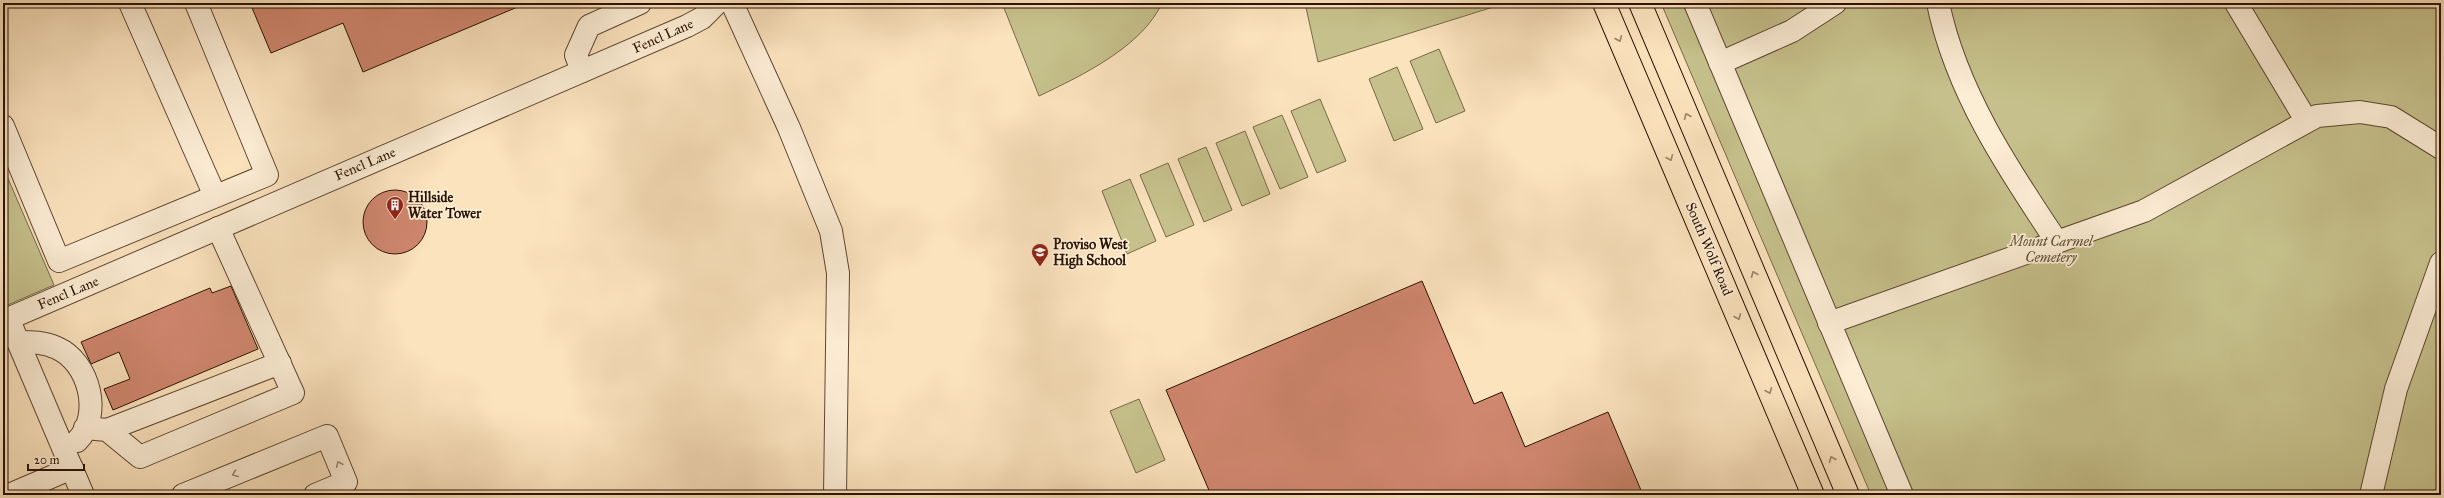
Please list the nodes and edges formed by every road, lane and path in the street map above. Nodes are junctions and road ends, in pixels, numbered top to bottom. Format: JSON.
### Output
{"nodes":[{"id":1,"x":130,"y":3,"type":"edge"},
{"id":2,"x":196,"y":3,"type":"edge"},
{"id":3,"x":640,"y":3,"type":"edge"},
{"id":4,"x":717,"y":3,"type":"edge"},
{"id":5,"x":732,"y":3,"type":"edge"},
{"id":6,"x":1604,"y":3,"type":"edge"},
{"id":7,"x":1640,"y":3,"type":"edge"},
{"id":8,"x":1695,"y":3,"type":"edge"},
{"id":9,"x":1835,"y":3,"type":"edge"},
{"id":10,"x":1938,"y":3,"type":"edge"},
{"id":11,"x":2236,"y":3,"type":"edge"},
{"id":12,"x":1720,"y":63,"type":"junction"},
{"id":13,"x":582,"y":71,"type":"junction"},
{"id":14,"x":2306,"y":120,"type":"junction"},
{"id":15,"x":3,"y":126,"type":"edge"},
{"id":16,"x":2441,"y":148,"type":"edge"},
{"id":17,"x":215,"y":196,"type":"junction"},
{"id":18,"x":218,"y":228,"type":"junction"},
{"id":19,"x":2057,"y":242,"type":"junction"},
{"id":20,"x":2441,"y":263,"type":"edge"},
{"id":21,"x":6,"y":320,"type":"edge"},
{"id":22,"x":1829,"y":323,"type":"junction"},
{"id":23,"x":18,"y":342,"type":"junction"},
{"id":24,"x":280,"y":362,"type":"junction"},
{"id":25,"x":85,"y":428,"type":"junction"},
{"id":26,"x":107,"y":430,"type":"junction"},
{"id":27,"x":68,"y":461,"type":"junction"},
{"id":28,"x":9,"y":495,"type":"edge"},
{"id":29,"x":83,"y":495,"type":"edge"},
{"id":30,"x":183,"y":495,"type":"edge"},
{"id":31,"x":315,"y":495,"type":"edge"},
{"id":32,"x":836,"y":495,"type":"edge"},
{"id":33,"x":1813,"y":495,"type":"edge"},
{"id":34,"x":1848,"y":495,"type":"edge"},
{"id":35,"x":1902,"y":495,"type":"edge"},
{"id":36,"x":2371,"y":495,"type":"edge"}],
"edges":[{"from":1,"to":17,"type":"street"},
{"from":2,"to":17,"type":"street"},
{"from":3,"to":13,"type":"street"},
{"from":4,"to":13,"type":"street","name":"Fencl Lane"},
{"from":5,"to":32,"type":"street"},
{"from":6,"to":33,"type":"main road","name":"South Wolf Road","one_way":true},
{"from":34,"to":7,"type":"main road","one_way":true},
{"from":8,"to":12,"type":"street"},
{"from":9,"to":12,"type":"street"},
{"from":10,"to":19,"type":"street"},
{"from":11,"to":14,"type":"street"},
{"from":12,"to":22,"type":"street"},
{"from":13,"to":18,"type":"street","name":"Fencl Lane"},
{"from":14,"to":16,"type":"street"},
{"from":14,"to":19,"type":"street"},
{"from":15,"to":17,"type":"street"},
{"from":18,"to":21,"type":"street","name":"Fencl Lane"},
{"from":18,"to":24,"type":"street"},
{"from":19,"to":22,"type":"street"},
{"from":20,"to":36,"type":"street"},
{"from":21,"to":23,"type":"street","name":"Fencl Lane"},
{"from":22,"to":35,"type":"street"},
{"from":23,"to":25,"type":"street"},
{"from":23,"to":27,"type":"street","name":"Fencl Lane"},
{"from":24,"to":26,"type":"street"},
{"from":24,"to":26,"type":"street"},
{"from":25,"to":26,"type":"street"},
{"from":25,"to":27,"type":"street"},
{"from":27,"to":28,"type":"street"},
{"from":27,"to":29,"type":"street","name":"Fencl Lane"},
{"from":31,"to":30,"type":"street","one_way":true}]}
